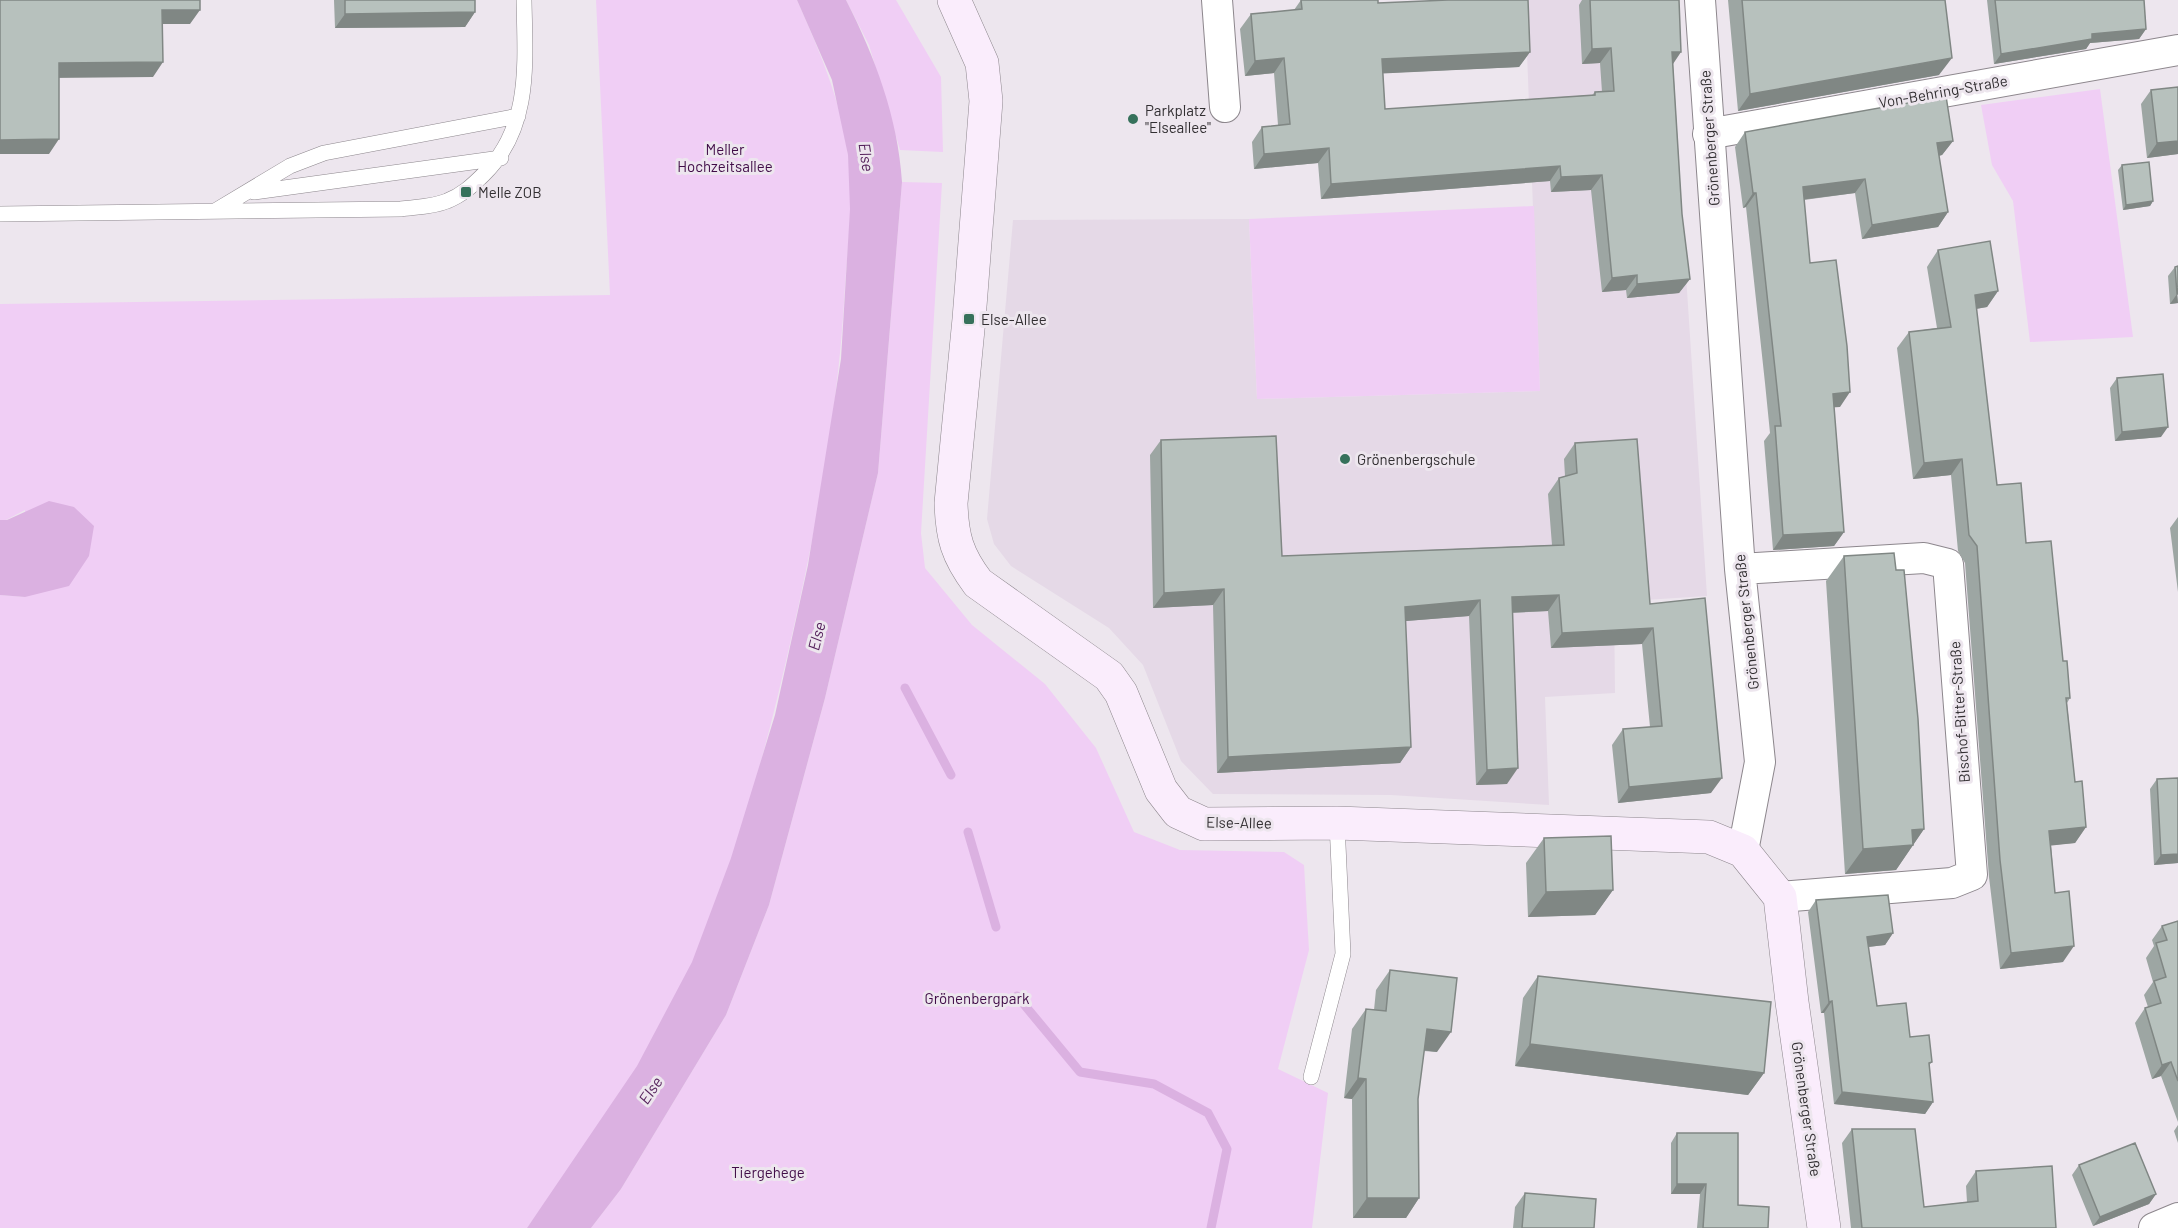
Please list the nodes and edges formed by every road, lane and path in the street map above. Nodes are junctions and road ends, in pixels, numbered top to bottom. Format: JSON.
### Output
{"nodes":[{"id":1,"x":524,"y":0,"type":"edge"},
{"id":2,"x":954,"y":0,"type":"edge"},
{"id":3,"x":1217,"y":0,"type":"edge"},
{"id":4,"x":1700,"y":0,"type":"edge"},
{"id":5,"x":2178,"y":50,"type":"edge"},
{"id":6,"x":1225,"y":107,"type":"dead end"},
{"id":7,"x":518,"y":116,"type":"junction"},
{"id":8,"x":1708,"y":134,"type":"junction"},
{"id":9,"x":501,"y":158,"type":"junction"},
{"id":10,"x":248,"y":193,"type":"junction"},
{"id":11,"x":212,"y":212,"type":"junction"},
{"id":12,"x":0,"y":214,"type":"edge"},
{"id":13,"x":1740,"y":569,"type":"junction"},
{"id":14,"x":1337,"y":823,"type":"junction"},
{"id":15,"x":1743,"y":851,"type":"junction"},
{"id":16,"x":1780,"y":897,"type":"junction"},
{"id":17,"x":1311,"y":1077,"type":"dead end"},
{"id":18,"x":2178,"y":1218,"type":"edge"},
{"id":19,"x":1824,"y":1228,"type":"edge"},
{"id":20,"x":2154,"y":1228,"type":"edge"}],
"edges":[{"from":1,"to":7,"type":"lane"},
{"from":2,"to":14,"type":"street","name":"Else-Allee"},
{"from":3,"to":6,"type":"street"},
{"from":4,"to":8,"type":"street","name":"Grönenberger Straße"},
{"from":5,"to":8,"type":"street","name":"Von-Behring-Straße"},
{"from":7,"to":9,"type":"lane"},
{"from":7,"to":10,"type":"lane"},
{"from":8,"to":13,"type":"street","name":"Grönenberger Straße"},
{"from":9,"to":10,"type":"lane"},
{"from":9,"to":11,"type":"lane"},
{"from":10,"to":11,"type":"lane"},
{"from":11,"to":12,"type":"lane"},
{"from":13,"to":15,"type":"street","name":"Grönenberger Straße"},
{"from":13,"to":16,"type":"street","name":"Bischof-Bitter-Straße"},
{"from":14,"to":15,"type":"street","name":"Else-Allee"},
{"from":14,"to":17,"type":"lane"},
{"from":15,"to":16,"type":"street"},
{"from":16,"to":19,"type":"street","name":"Grönenberger Straße"},
{"from":18,"to":20,"type":"street"}]}
